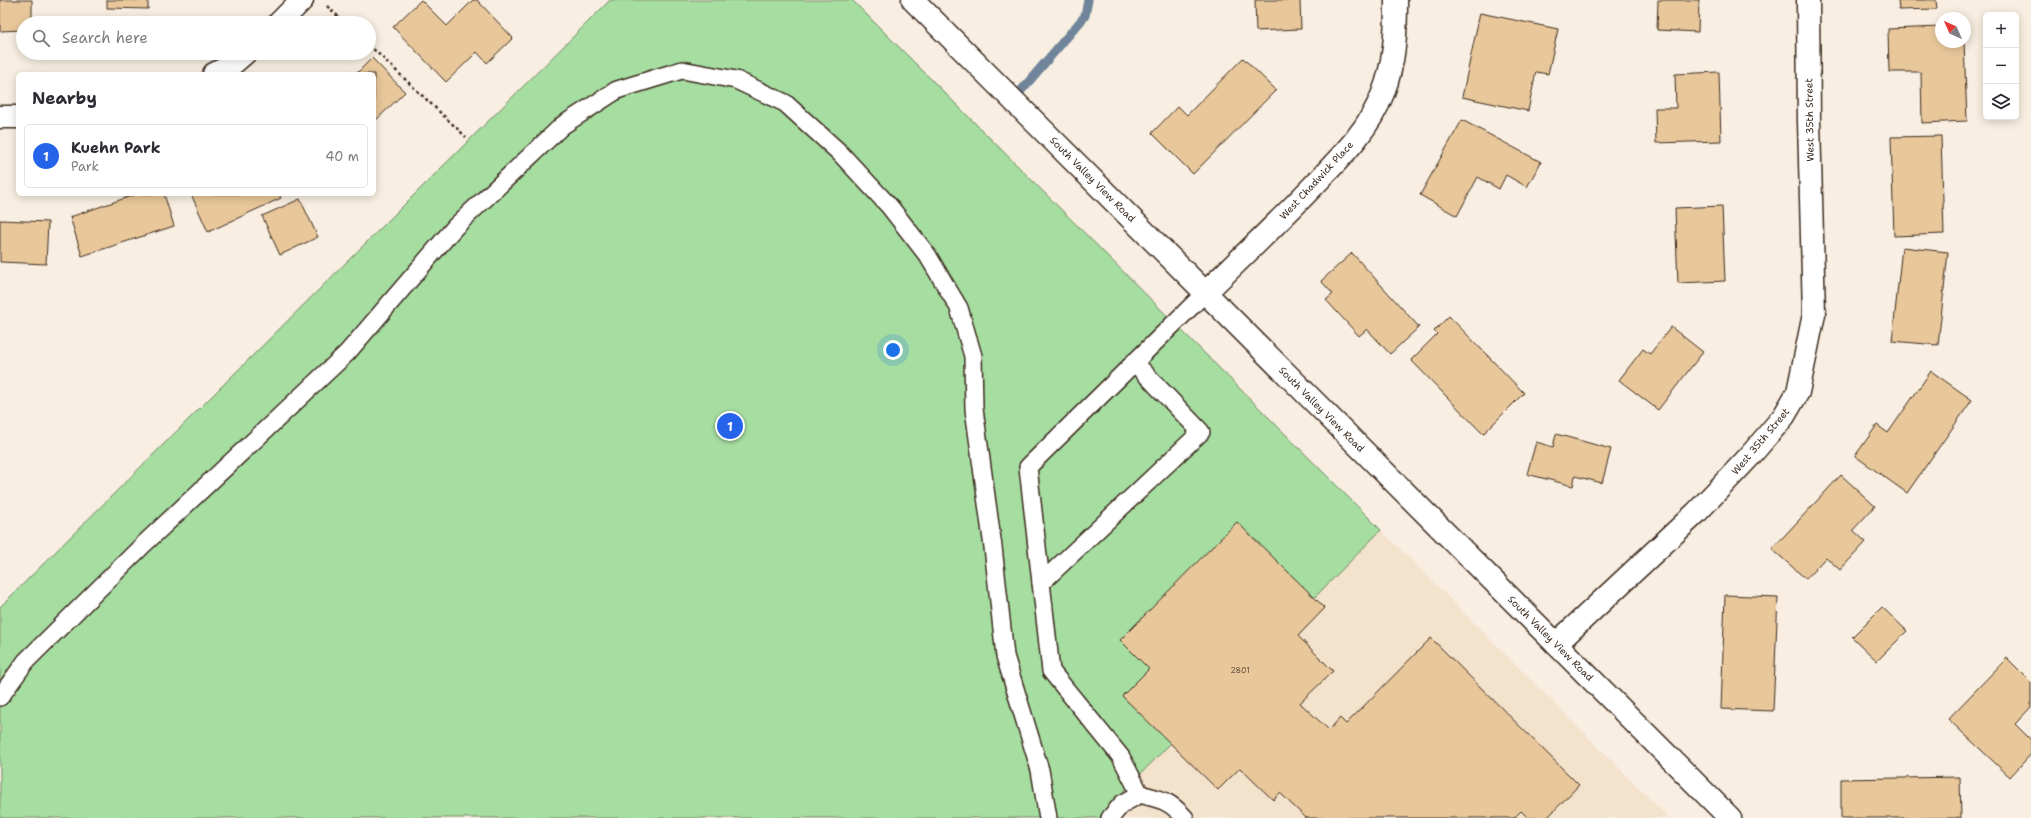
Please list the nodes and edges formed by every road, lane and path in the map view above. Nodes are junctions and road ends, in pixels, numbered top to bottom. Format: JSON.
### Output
{"nodes":[{"id":1,"x":302,"y":0,"type":"edge"},
{"id":2,"x":913,"y":0,"type":"edge"},
{"id":3,"x":1396,"y":0,"type":"edge"},
{"id":4,"x":1808,"y":0,"type":"edge"},
{"id":5,"x":326,"y":4,"type":"dead end"},
{"id":6,"x":286,"y":16,"type":"edge"},
{"id":7,"x":338,"y":16,"type":"edge"},
{"id":8,"x":376,"y":52,"type":"edge"},
{"id":9,"x":237,"y":60,"type":"edge"},
{"id":10,"x":218,"y":72,"type":"edge"},
{"id":11,"x":0,"y":117,"type":"edge"},
{"id":12,"x":16,"y":117,"type":"edge"},
{"id":13,"x":466,"y":137,"type":"dead end"},
{"id":14,"x":1206,"y":292,"type":"junction"},
{"id":15,"x":1134,"y":362,"type":"junction"},
{"id":16,"x":1041,"y":583,"type":"junction"},
{"id":17,"x":1556,"y":644,"type":"junction"},
{"id":18,"x":0,"y":697,"type":"edge"},
{"id":19,"x":1140,"y":794,"type":"junction"},
{"id":20,"x":1048,"y":818,"type":"edge"},
{"id":21,"x":1110,"y":818,"type":"edge"},
{"id":22,"x":1185,"y":818,"type":"edge"},
{"id":23,"x":1730,"y":818,"type":"edge"}],
"edges":[{"from":1,"to":6,"type":"street"},
{"from":2,"to":14,"type":"street","name":"South Valley View Road"},
{"from":3,"to":14,"type":"street","name":"West Chadwick Place"},
{"from":4,"to":17,"type":"street","name":"West 35th Street"},
{"from":5,"to":7,"type":"path"},
{"from":8,"to":13,"type":"path"},
{"from":9,"to":10,"type":"street"},
{"from":11,"to":12,"type":"street"},
{"from":14,"to":15,"type":"lane"},
{"from":14,"to":17,"type":"street","name":"South Valley View Road"},
{"from":15,"to":16,"type":"lane"},
{"from":15,"to":16,"type":"lane"},
{"from":16,"to":19,"type":"lane"},
{"from":17,"to":23,"type":"street","name":"South Valley View Road"},
{"from":18,"to":20,"type":"lane"},
{"from":19,"to":21,"type":"lane"},
{"from":19,"to":22,"type":"lane"}]}
